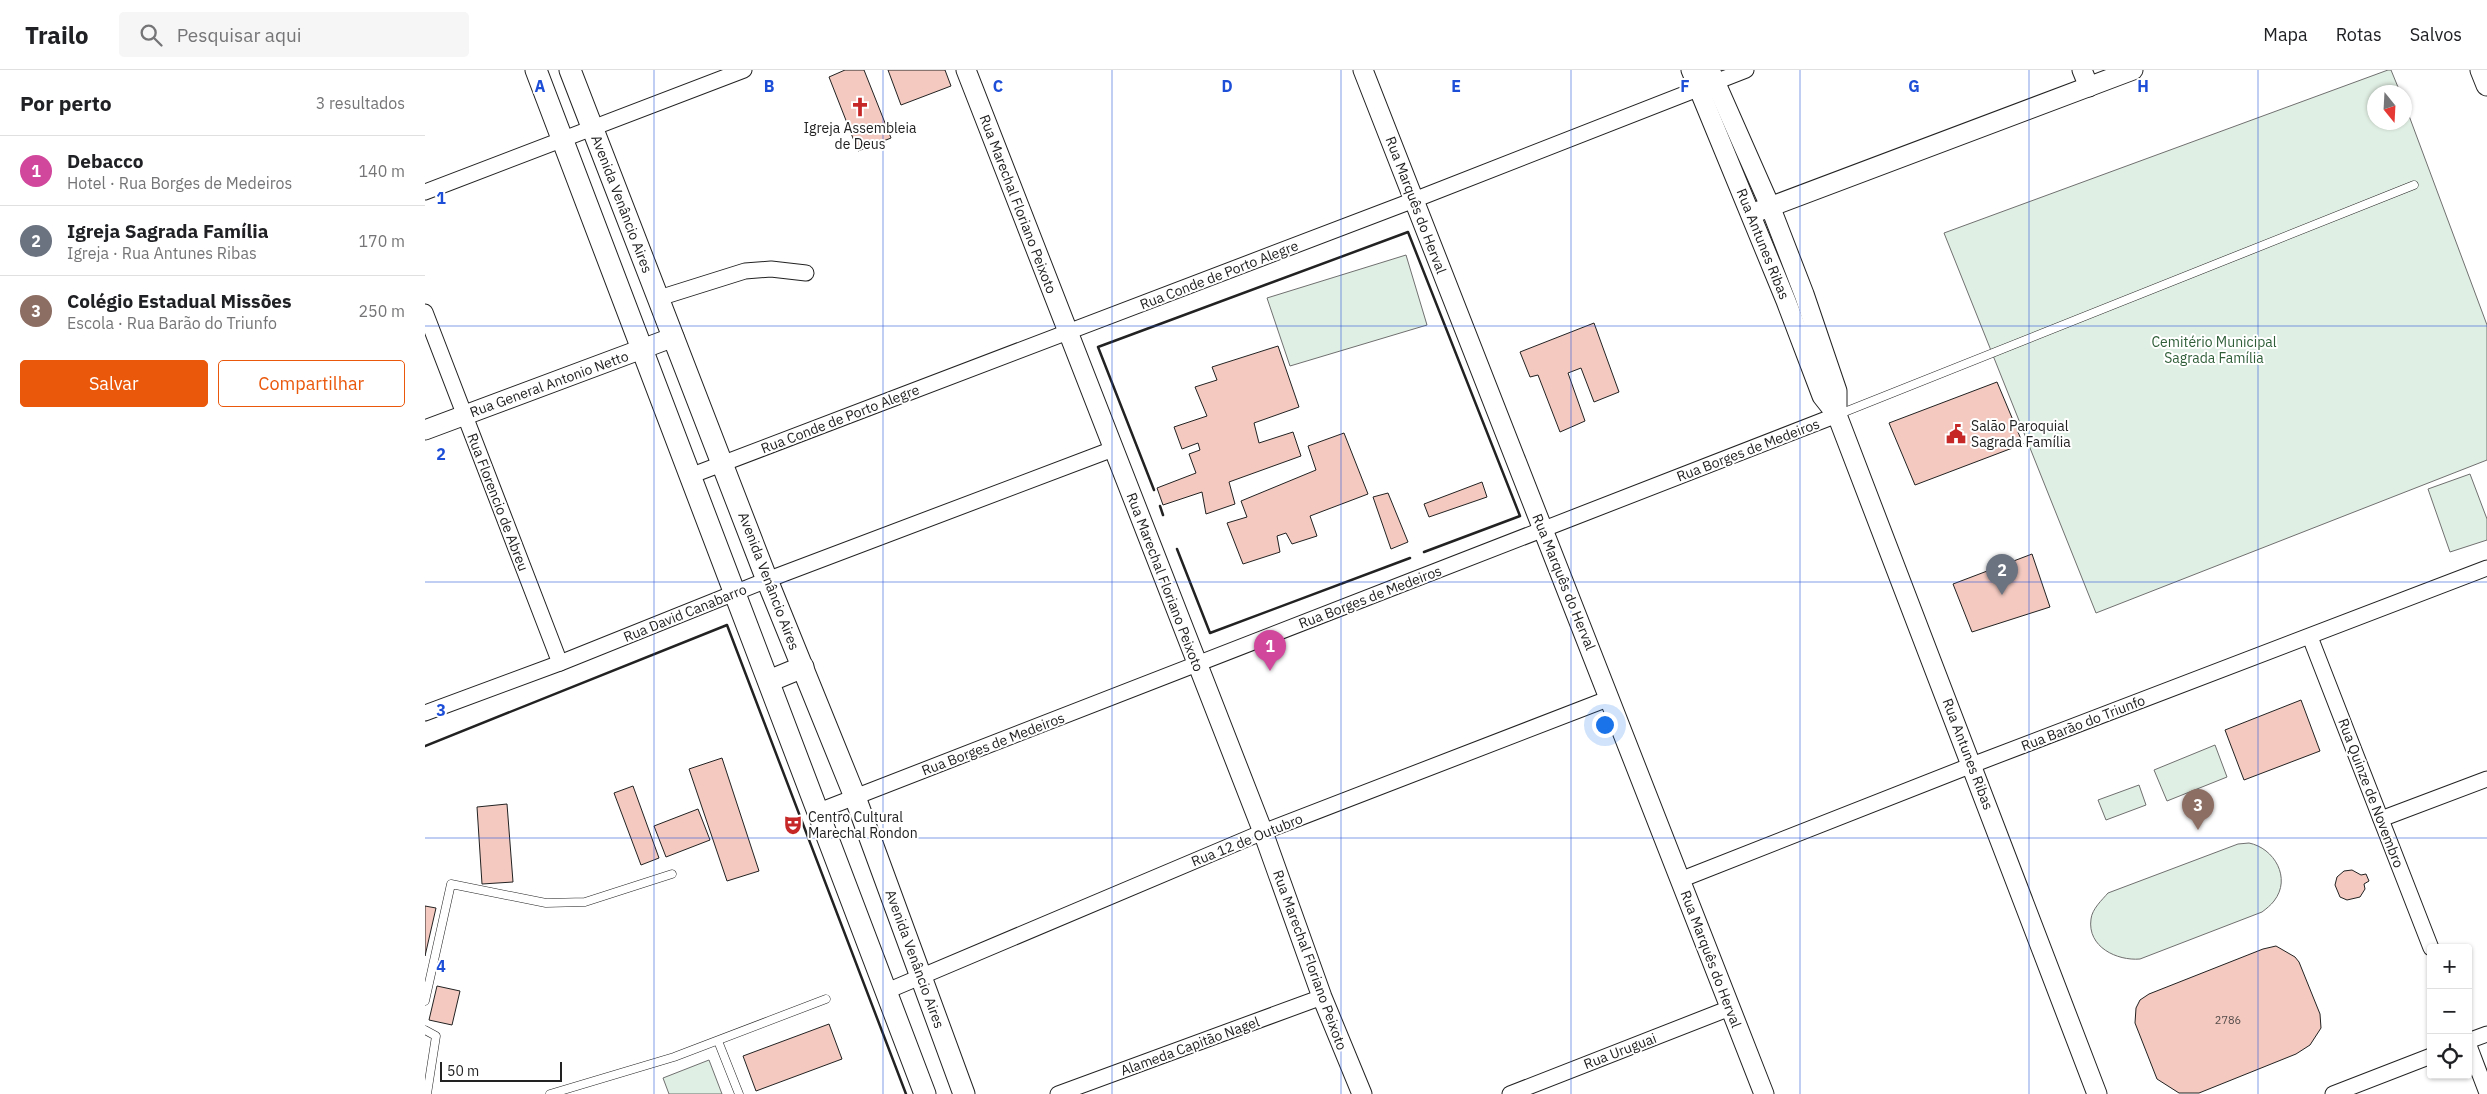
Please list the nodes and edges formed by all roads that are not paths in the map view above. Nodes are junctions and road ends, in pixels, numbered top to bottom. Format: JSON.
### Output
{"nodes":[{"id":1,"x":536,"y":70,"type":"edge"},
{"id":2,"x":570,"y":70,"type":"edge"},
{"id":3,"x":744,"y":70,"type":"edge"},
{"id":4,"x":966,"y":70,"type":"edge"},
{"id":5,"x":1363,"y":70,"type":"edge"},
{"id":6,"x":1691,"y":70,"type":"edge"},
{"id":7,"x":1746,"y":70,"type":"edge"},
{"id":8,"x":2133,"y":70,"type":"edge"},
{"id":9,"x":2481,"y":70,"type":"edge"},
{"id":10,"x":2085,"y":79,"type":"edge"},
{"id":11,"x":1708,"y":80,"type":"edge"},
{"id":12,"x":2487,"y":85,"type":"edge"},
{"id":13,"x":592,"y":127,"type":"junction"},
{"id":14,"x":562,"y":139,"type":"junction"},
{"id":15,"x":2414,"y":185,"type":"dead end"},
{"id":16,"x":425,"y":192,"type":"edge"},
{"id":17,"x":1414,"y":200,"type":"junction"},
{"id":18,"x":1770,"y":206,"type":"junction"},
{"id":19,"x":1751,"y":214,"type":"junction"},
{"id":20,"x":806,"y":273,"type":"dead end"},
{"id":21,"x":1804,"y":294,"type":"junction"},
{"id":22,"x":659,"y":298,"type":"junction"},
{"id":23,"x":1786,"y":301,"type":"junction"},
{"id":24,"x":425,"y":312,"type":"edge"},
{"id":25,"x":1068,"y":332,"type":"junction"},
{"id":26,"x":674,"y":337,"type":"junction"},
{"id":27,"x":642,"y":349,"type":"junction"},
{"id":28,"x":465,"y":415,"type":"junction"},
{"id":29,"x":1837,"y":415,"type":"junction"},
{"id":30,"x":425,"y":430,"type":"edge"},
{"id":31,"x":1113,"y":449,"type":"junction"},
{"id":32,"x":723,"y":463,"type":"junction"},
{"id":33,"x":690,"y":476,"type":"junction"},
{"id":34,"x":1543,"y":530,"type":"junction"},
{"id":35,"x":2487,"y":568,"type":"edge"},
{"id":36,"x":767,"y":580,"type":"junction"},
{"id":37,"x":736,"y":593,"type":"junction"},
{"id":38,"x":2310,"y":637,"type":"junction"},
{"id":39,"x":560,"y":663,"type":"junction"},
{"id":40,"x":1197,"y":665,"type":"junction"},
{"id":41,"x":803,"y":668,"type":"junction"},
{"id":42,"x":769,"y":681,"type":"junction"},
{"id":43,"x":1610,"y":698,"type":"junction"},
{"id":44,"x":425,"y":713,"type":"edge"},
{"id":45,"x":1972,"y":765,"type":"junction"},
{"id":46,"x":2487,"y":779,"type":"edge"},
{"id":47,"x":855,"y":798,"type":"junction"},
{"id":48,"x":819,"y":811,"type":"junction"},
{"id":49,"x":2381,"y":819,"type":"junction"},
{"id":50,"x":1263,"y":832,"type":"junction"},
{"id":51,"x":672,"y":874,"type":"dead end"},
{"id":52,"x":1680,"y":880,"type":"junction"},
{"id":53,"x":2429,"y":944,"type":"edge"},
{"id":54,"x":922,"y":977,"type":"junction"},
{"id":55,"x":887,"y":991,"type":"junction"},
{"id":56,"x":1322,"y":997,"type":"junction"},
{"id":57,"x":826,"y":1000,"type":"dead end"},
{"id":58,"x":425,"y":1002,"type":"edge"},
{"id":59,"x":1730,"y":1008,"type":"junction"},
{"id":60,"x":425,"y":1030,"type":"edge"},
{"id":61,"x":2487,"y":1034,"type":"edge"},
{"id":62,"x":2472,"y":1040,"type":"edge"},
{"id":63,"x":718,"y":1041,"type":"junction"},
{"id":64,"x":2472,"y":1053,"type":"edge"},
{"id":65,"x":2427,"y":1058,"type":"edge"},
{"id":66,"x":2487,"y":1093,"type":"edge"},
{"id":67,"x":427,"y":1094,"type":"edge"},
{"id":68,"x":551,"y":1094,"type":"edge"},
{"id":69,"x":739,"y":1094,"type":"edge"},
{"id":70,"x":925,"y":1094,"type":"edge"},
{"id":71,"x":965,"y":1094,"type":"edge"},
{"id":72,"x":1058,"y":1094,"type":"edge"},
{"id":73,"x":1362,"y":1094,"type":"edge"},
{"id":74,"x":1510,"y":1094,"type":"edge"},
{"id":75,"x":1763,"y":1094,"type":"edge"},
{"id":76,"x":2097,"y":1094,"type":"edge"},
{"id":77,"x":2333,"y":1094,"type":"edge"}],
"edges":[{"from":1,"to":14,"type":"main road"},
{"from":2,"to":13,"type":"main road","name":"Avenida Venâncio Aires"},
{"from":3,"to":13,"type":"street"},
{"from":4,"to":25,"type":"street","name":"Rua Marechal Floriano Peixoto"},
{"from":5,"to":17,"type":"street","name":"Rua Marquês do Herval"},
{"from":6,"to":11,"type":"street","name":"Rua Antunes Ribas"},
{"from":7,"to":11,"type":"street","name":"Rua Conde de Porto Alegre"},
{"from":8,"to":10,"type":"street"},
{"from":9,"to":12,"type":"main road"},
{"from":10,"to":18,"type":"street"},
{"from":11,"to":17,"type":"street","name":"Rua Conde de Porto Alegre"},
{"from":11,"to":18,"type":"street","name":"Rua Antunes Ribas"},
{"from":11,"to":19,"type":"street","name":"Rua Antunes Ribas"},
{"from":13,"to":14,"type":"street"},
{"from":13,"to":22,"type":"main road","name":"Avenida Venâncio Aires"},
{"from":14,"to":16,"type":"street"},
{"from":14,"to":27,"type":"main road"},
{"from":15,"to":29,"type":"lane"},
{"from":17,"to":25,"type":"street","name":"Rua Conde de Porto Alegre"},
{"from":17,"to":34,"type":"street","name":"Rua Marquês do Herval"},
{"from":18,"to":19,"type":"street"},
{"from":18,"to":21,"type":"street","name":"Rua Antunes Ribas"},
{"from":19,"to":23,"type":"street","name":"Rua Antunes Ribas"},
{"from":20,"to":22,"type":"street"},
{"from":21,"to":23,"type":"street"},
{"from":21,"to":29,"type":"street","name":"Rua Antunes Ribas"},
{"from":22,"to":26,"type":"main road","name":"Avenida Venâncio Aires"},
{"from":23,"to":29,"type":"street","name":"Rua Antunes Ribas"},
{"from":24,"to":28,"type":"street","name":"Rua Florencio de Abreu"},
{"from":25,"to":31,"type":"street","name":"Rua Marechal Floriano Peixoto"},
{"from":25,"to":32,"type":"street","name":"Rua Conde de Porto Alegre"},
{"from":26,"to":27,"type":"street","name":"Rua General Antonio Netto"},
{"from":26,"to":32,"type":"main road","name":"Avenida Venâncio Aires"},
{"from":27,"to":28,"type":"street","name":"Rua General Antonio Netto"},
{"from":27,"to":33,"type":"main road"},
{"from":28,"to":30,"type":"street","name":"Rua General Antonio Netto"},
{"from":28,"to":39,"type":"street","name":"Rua Florencio de Abreu"},
{"from":29,"to":34,"type":"street","name":"Rua Borges de Medeiros"},
{"from":29,"to":45,"type":"street","name":"Rua Antunes Ribas"},
{"from":31,"to":36,"type":"street","name":"Rua David Canabarro"},
{"from":31,"to":40,"type":"street","name":"Rua Marechal Floriano Peixoto"},
{"from":32,"to":33,"type":"street","name":"Rua Conde de Porto Alegre"},
{"from":32,"to":36,"type":"main road","name":"Avenida Venâncio Aires"},
{"from":33,"to":37,"type":"main road"},
{"from":34,"to":40,"type":"street","name":"Rua Borges de Medeiros"},
{"from":34,"to":43,"type":"street","name":"Rua Marquês do Herval"},
{"from":35,"to":38,"type":"street","name":"Rua Barão do Triunfo"},
{"from":36,"to":37,"type":"street","name":"Rua David Canabarro"},
{"from":36,"to":41,"type":"main road","name":"Avenida Venâncio Aires"},
{"from":37,"to":39,"type":"street","name":"Rua David Canabarro"},
{"from":37,"to":42,"type":"main road"},
{"from":38,"to":45,"type":"street","name":"Rua Barão do Triunfo"},
{"from":38,"to":49,"type":"street","name":"Rua Quinze de Novembro"},
{"from":39,"to":44,"type":"street","name":"Rua David Canabarro"},
{"from":40,"to":47,"type":"street","name":"Rua Borges de Medeiros"},
{"from":40,"to":50,"type":"street","name":"Rua Marechal Floriano Peixoto"},
{"from":41,"to":42,"type":"main road"},
{"from":41,"to":47,"type":"main road","name":"Avenida Venâncio Aires"},
{"from":42,"to":48,"type":"main road"},
{"from":43,"to":50,"type":"street","name":"Rua 12 de Outubro"},
{"from":43,"to":52,"type":"street","name":"Rua Marquês do Herval"},
{"from":45,"to":52,"type":"street","name":"Rua Barão do Triunfo"},
{"from":45,"to":76,"type":"street","name":"Rua Antunes Ribas"},
{"from":46,"to":49,"type":"street"},
{"from":47,"to":48,"type":"street","name":"Rua Borges de Medeiros"},
{"from":47,"to":54,"type":"main road","name":"Avenida Venâncio Aires"},
{"from":48,"to":55,"type":"main road"},
{"from":49,"to":53,"type":"street","name":"Rua Quinze de Novembro"},
{"from":50,"to":54,"type":"street","name":"Rua 12 de Outubro"},
{"from":50,"to":56,"type":"street","name":"Rua Marechal Floriano Peixoto"},
{"from":51,"to":58,"type":"lane"},
{"from":52,"to":59,"type":"street","name":"Rua Marquês do Herval"},
{"from":54,"to":55,"type":"street","name":"Rua 12 de Outubro"},
{"from":54,"to":71,"type":"main road","name":"Avenida Venâncio Aires"},
{"from":55,"to":70,"type":"main road"},
{"from":56,"to":72,"type":"street","name":"Alameda Capitão Nagel"},
{"from":56,"to":73,"type":"street","name":"Rua Marechal Floriano Peixoto"},
{"from":57,"to":63,"type":"lane"},
{"from":59,"to":74,"type":"street","name":"Rua Uruguai"},
{"from":59,"to":75,"type":"street","name":"Rua Marquês do Herval"},
{"from":60,"to":67,"type":"lane"},
{"from":61,"to":62,"type":"street"},
{"from":63,"to":68,"type":"lane"},
{"from":63,"to":69,"type":"lane"},
{"from":64,"to":66,"type":"street"},
{"from":65,"to":77,"type":"street"}]}
